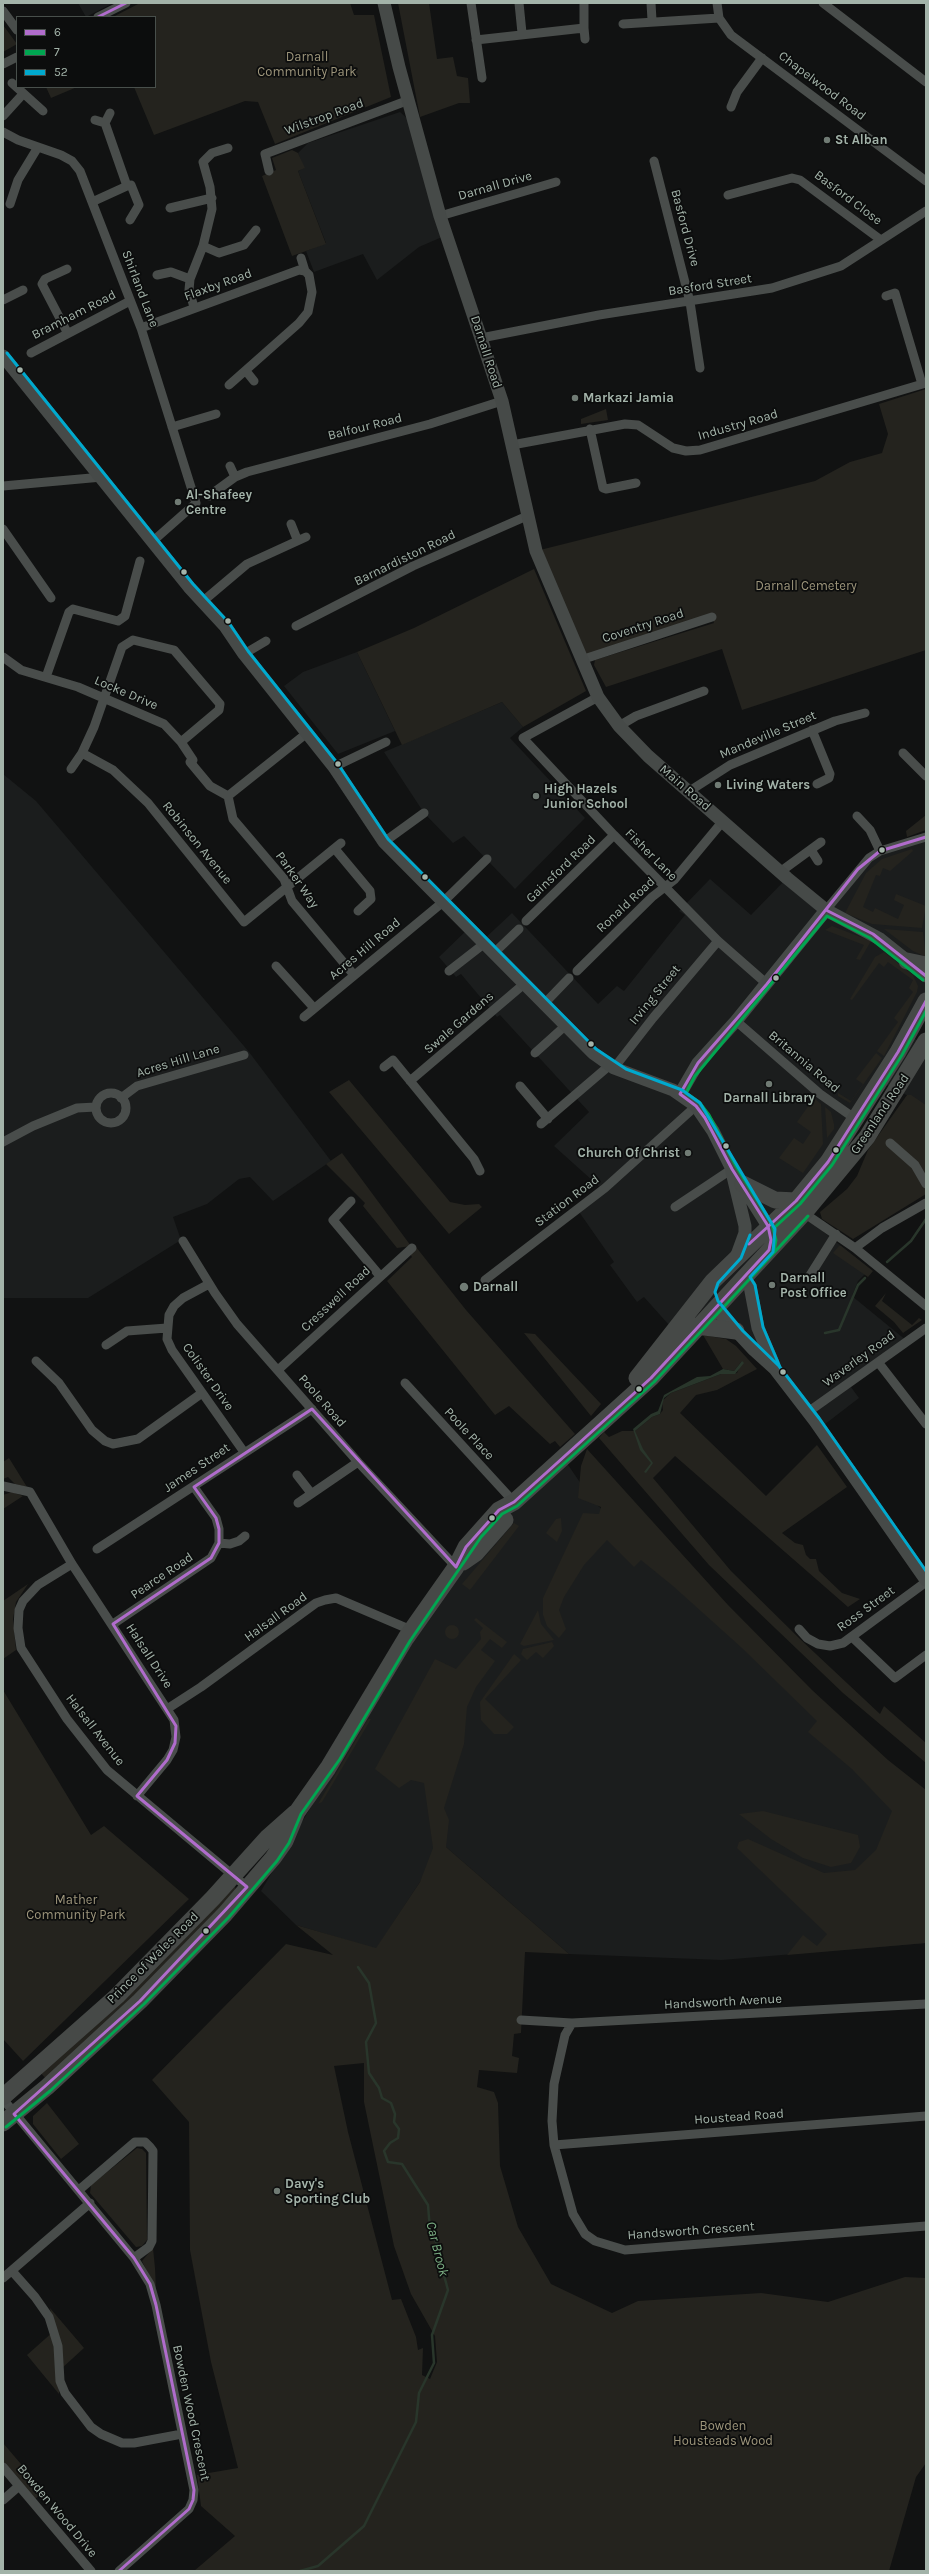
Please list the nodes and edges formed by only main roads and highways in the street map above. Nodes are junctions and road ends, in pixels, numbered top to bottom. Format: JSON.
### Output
{"nodes":[{"id":1,"x":384,"y":3,"type":"edge"},
{"id":2,"x":3,"y":356,"type":"edge"},
{"id":3,"x":598,"y":697,"type":"joint"},
{"id":4,"x":826,"y":910,"type":"junction"},
{"id":5,"x":906,"y":962,"type":"junction"},
{"id":6,"x":926,"y":965,"type":"edge"},
{"id":7,"x":926,"y":976,"type":"edge"},
{"id":8,"x":926,"y":1001,"type":"edge"},
{"id":9,"x":926,"y":1041,"type":"edge"},
{"id":10,"x":680,"y":1094,"type":"junction"},
{"id":11,"x":732,"y":1169,"type":"junction"},
{"id":12,"x":744,"y":1184,"type":"junction"},
{"id":13,"x":800,"y":1207,"type":"junction"},
{"id":14,"x":768,"y":1226,"type":"junction"},
{"id":15,"x":769,"y":1250,"type":"junction"},
{"id":16,"x":737,"y":1255,"type":"junction"},
{"id":17,"x":743,"y":1277,"type":"junction"},
{"id":18,"x":713,"y":1281,"type":"junction"},
{"id":19,"x":715,"y":1308,"type":"junction"},
{"id":20,"x":754,"y":1317,"type":"junction"},
{"id":21,"x":697,"y":1326,"type":"junction"},
{"id":22,"x":736,"y":1332,"type":"junction"},
{"id":23,"x":775,"y":1369,"type":"junction"},
{"id":24,"x":622,"y":1403,"type":"junction"},
{"id":25,"x":926,"y":1581,"type":"edge"},
{"id":26,"x":297,"y":1812,"type":"junction"},
{"id":27,"x":3,"y":2098,"type":"edge"},
{"id":28,"x":9,"y":2119,"type":"edge"}],
"edges":[{"from":1,"to":3,"type":"main road","name":"Darnall Road"},
{"from":2,"to":10,"type":"main road"},
{"from":3,"to":4,"type":"main road","name":"Main Road"},
{"from":4,"to":5,"type":"main road","name":"Main Road"},
{"from":4,"to":10,"type":"main road"},
{"from":5,"to":6,"type":"highway"},
{"from":5,"to":7,"type":"main road","name":"Main Road"},
{"from":8,"to":13,"type":"highway","name":"Greenland Road"},
{"from":9,"to":13,"type":"highway","name":"Greenland Road"},
{"from":10,"to":11,"type":"main road"},
{"from":11,"to":12,"type":"main road"},
{"from":11,"to":16,"type":"main road"},
{"from":12,"to":13,"type":"highway"},
{"from":12,"to":14,"type":"main road"},
{"from":13,"to":14,"type":"highway","name":"Greenland Road"},
{"from":13,"to":15,"type":"highway","name":"Greenland Road"},
{"from":14,"to":15,"type":"highway"},
{"from":14,"to":16,"type":"highway","name":"Greenland Road"},
{"from":15,"to":17,"type":"highway","name":"Greenland Road"},
{"from":16,"to":18,"type":"highway","name":"Greenland Road"},
{"from":17,"to":18,"type":"highway"},
{"from":17,"to":19,"type":"highway","name":"Greenland Road"},
{"from":17,"to":20,"type":"main road"},
{"from":18,"to":19,"type":"highway"},
{"from":18,"to":24,"type":"highway","name":"Prince of Wales Road"},
{"from":19,"to":21,"type":"highway","name":"Prince of Wales Road"},
{"from":19,"to":22,"type":"main road"},
{"from":20,"to":22,"type":"main road"},
{"from":20,"to":23,"type":"main road"},
{"from":21,"to":22,"type":"highway"},
{"from":21,"to":24,"type":"highway","name":"Prince of Wales Road"},
{"from":22,"to":23,"type":"main road"},
{"from":23,"to":25,"type":"main road"},
{"from":24,"to":26,"type":"highway","name":"Prince of Wales Road"},
{"from":26,"to":27,"type":"highway","name":"Prince of Wales Road"},
{"from":26,"to":28,"type":"highway","name":"Prince of Wales Road"}]}
